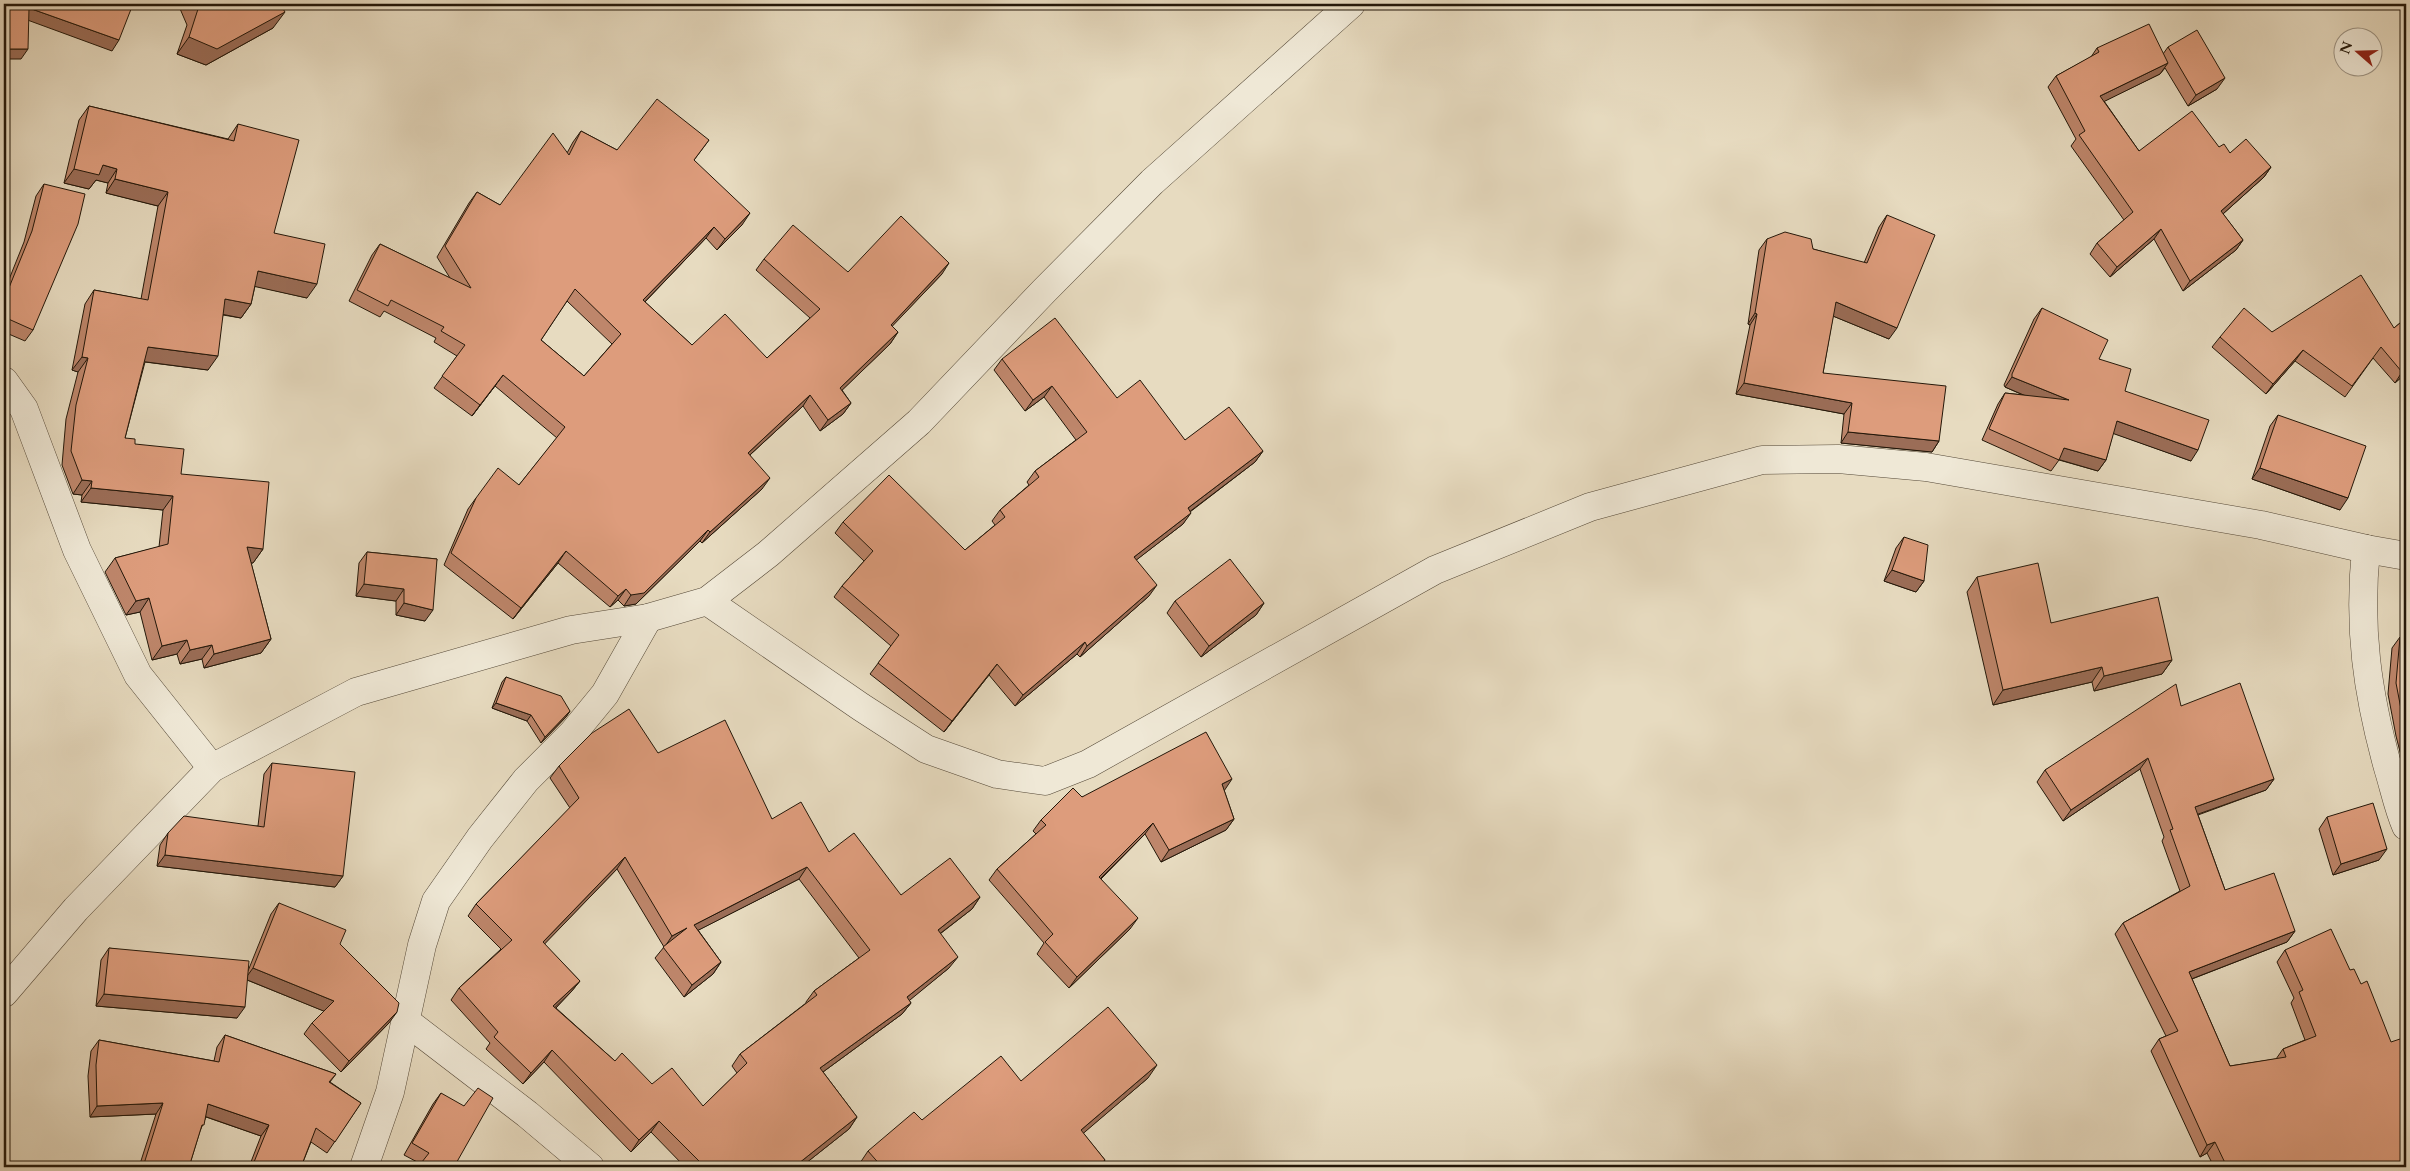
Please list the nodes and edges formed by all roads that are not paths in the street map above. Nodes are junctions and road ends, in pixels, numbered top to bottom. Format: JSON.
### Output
{"nodes":[{"id":1,"x":1351,"y":4,"type":"edge"},
{"id":2,"x":4,"y":381,"type":"edge"},
{"id":3,"x":2366,"y":550,"type":"junction"},
{"id":4,"x":2406,"y":556,"type":"edge"},
{"id":5,"x":707,"y":601,"type":"junction"},
{"id":6,"x":648,"y":618,"type":"junction"},
{"id":7,"x":212,"y":768,"type":"junction"},
{"id":8,"x":2406,"y":826,"type":"edge"},
{"id":9,"x":4,"y":993,"type":"edge"},
{"id":10,"x":407,"y":1022,"type":"junction"},
{"id":11,"x":364,"y":1167,"type":"edge"},
{"id":12,"x":590,"y":1167,"type":"edge"}],
"edges":[{"from":1,"to":5,"type":"street"},
{"from":2,"to":7,"type":"street"},
{"from":3,"to":4,"type":"street"},
{"from":3,"to":5,"type":"street"},
{"from":3,"to":8,"type":"street"},
{"from":5,"to":6,"type":"street"},
{"from":6,"to":7,"type":"street"},
{"from":6,"to":10,"type":"street"},
{"from":7,"to":9,"type":"street"},
{"from":10,"to":11,"type":"street"},
{"from":10,"to":12,"type":"street"}]}
